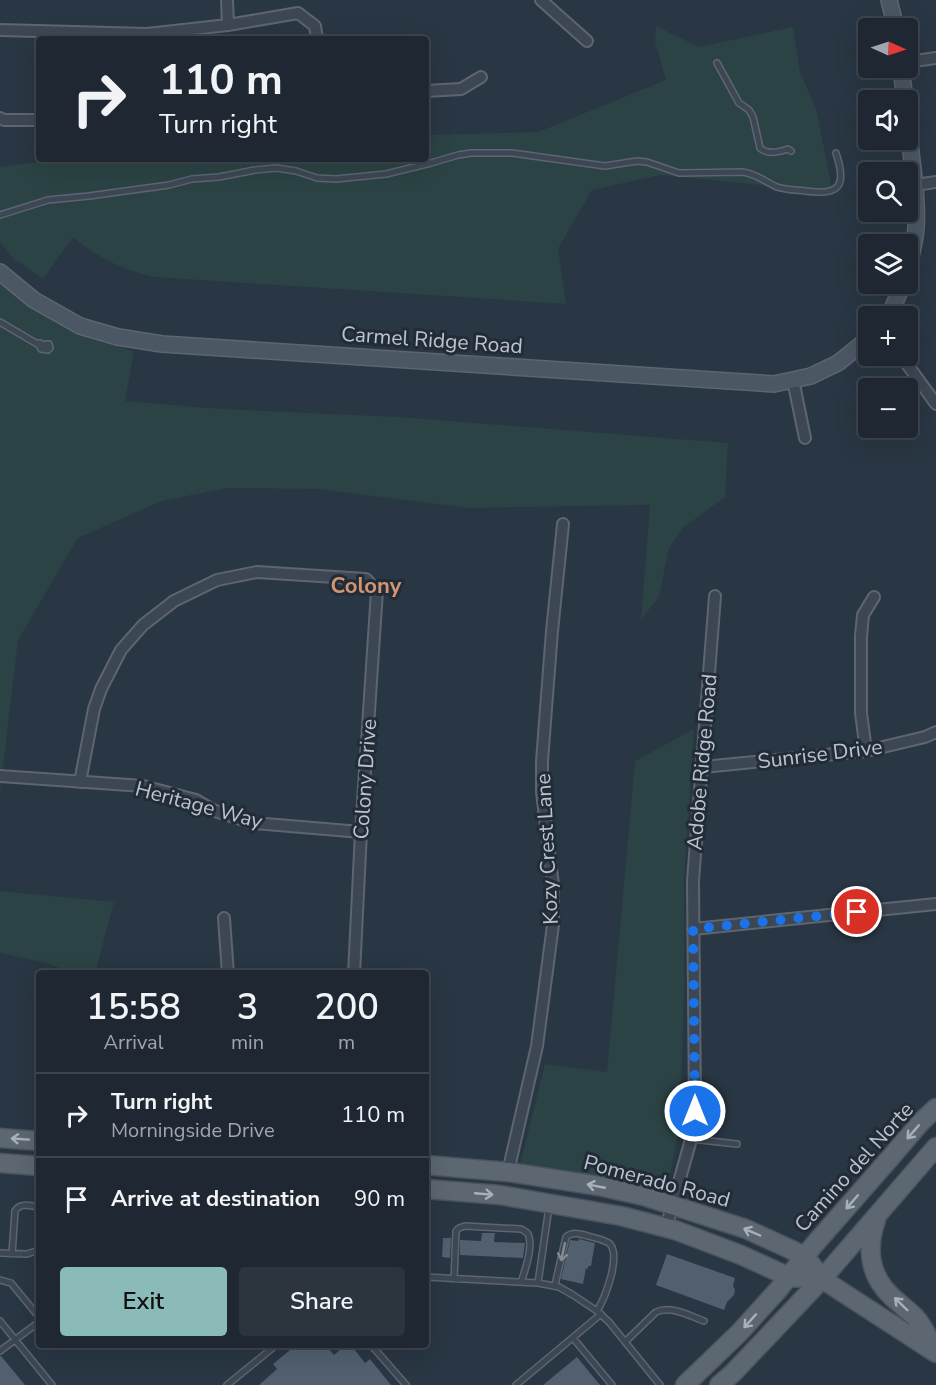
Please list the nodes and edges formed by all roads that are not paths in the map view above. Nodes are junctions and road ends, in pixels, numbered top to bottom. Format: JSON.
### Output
{"nodes":[{"id":1,"x":227,"y":0,"type":"edge"},
{"id":2,"x":541,"y":0,"type":"edge"},
{"id":3,"x":889,"y":0,"type":"edge"},
{"id":4,"x":894,"y":18,"type":"edge"},
{"id":5,"x":228,"y":25,"type":"junction"},
{"id":6,"x":0,"y":30,"type":"edge"},
{"id":7,"x":317,"y":36,"type":"edge"},
{"id":8,"x":587,"y":41,"type":"dead end"},
{"id":9,"x":936,"y":58,"type":"edge"},
{"id":10,"x":918,"y":61,"type":"edge"},
{"id":11,"x":717,"y":63,"type":"dead end"},
{"id":12,"x":481,"y":77,"type":"dead end"},
{"id":13,"x":429,"y":91,"type":"edge"},
{"id":14,"x":0,"y":118,"type":"edge"},
{"id":15,"x":36,"y":120,"type":"edge"},
{"id":16,"x":791,"y":151,"type":"dead end"},
{"id":17,"x":836,"y":153,"type":"dead end"},
{"id":18,"x":936,"y":182,"type":"edge"},
{"id":19,"x":918,"y":185,"type":"edge"},
{"id":20,"x":0,"y":215,"type":"edge"},
{"id":21,"x":0,"y":272,"type":"edge"},
{"id":22,"x":0,"y":322,"type":"edge"},
{"id":23,"x":40,"y":343,"type":"dead end"},
{"id":24,"x":858,"y":347,"type":"edge"},
{"id":25,"x":908,"y":366,"type":"edge"},
{"id":26,"x":793,"y":380,"type":"junction"},
{"id":27,"x":936,"y":404,"type":"edge"},
{"id":28,"x":805,"y":438,"type":"dead end"},
{"id":29,"x":563,"y":524,"type":"dead end"},
{"id":30,"x":715,"y":596,"type":"dead end"},
{"id":31,"x":874,"y":597,"type":"dead end"},
{"id":32,"x":936,"y":732,"type":"edge"},
{"id":33,"x":866,"y":751,"type":"junction"},
{"id":34,"x":703,"y":767,"type":"junction"},
{"id":35,"x":0,"y":776,"type":"edge"},
{"id":36,"x":80,"y":782,"type":"junction"},
{"id":37,"x":361,"y":832,"type":"junction"},
{"id":38,"x":936,"y":904,"type":"edge"},
{"id":39,"x":224,"y":918,"type":"dead end"},
{"id":40,"x":693,"y":929,"type":"junction"},
{"id":41,"x":228,"y":970,"type":"edge"},
{"id":42,"x":354,"y":970,"type":"edge"},
{"id":43,"x":936,"y":1108,"type":"edge"},
{"id":44,"x":0,"y":1138,"type":"edge"},
{"id":45,"x":691,"y":1139,"type":"junction"},
{"id":46,"x":36,"y":1141,"type":"edge"},
{"id":47,"x":737,"y":1144,"type":"dead end"},
{"id":48,"x":936,"y":1146,"type":"edge"},
{"id":49,"x":0,"y":1163,"type":"edge"},
{"id":50,"x":429,"y":1165,"type":"edge"},
{"id":51,"x":36,"y":1166,"type":"edge"},
{"id":52,"x":508,"y":1172,"type":"junction"},
{"id":53,"x":429,"y":1189,"type":"edge"},
{"id":54,"x":550,"y":1203,"type":"junction"},
{"id":55,"x":673,"y":1206,"type":"junction"},
{"id":56,"x":36,"y":1207,"type":"edge"},
{"id":57,"x":879,"y":1213,"type":"junction"},
{"id":58,"x":666,"y":1228,"type":"junction"},
{"id":59,"x":36,"y":1251,"type":"edge"},
{"id":60,"x":0,"y":1253,"type":"edge"},
{"id":61,"x":12,"y":1254,"type":"junction"},
{"id":62,"x":805,"y":1256,"type":"junction"},
{"id":63,"x":429,"y":1277,"type":"edge"},
{"id":64,"x":789,"y":1277,"type":"junction"},
{"id":65,"x":454,"y":1279,"type":"junction"},
{"id":66,"x":822,"y":1279,"type":"junction"},
{"id":67,"x":0,"y":1280,"type":"edge"},
{"id":68,"x":521,"y":1282,"type":"junction"},
{"id":69,"x":538,"y":1283,"type":"junction"},
{"id":70,"x":555,"y":1286,"type":"junction"},
{"id":71,"x":36,"y":1313,"type":"edge"},
{"id":72,"x":599,"y":1313,"type":"junction"},
{"id":73,"x":0,"y":1321,"type":"edge"},
{"id":74,"x":704,"y":1321,"type":"dead end"},
{"id":75,"x":36,"y":1324,"type":"edge"},
{"id":76,"x":573,"y":1338,"type":"junction"},
{"id":77,"x":15,"y":1340,"type":"junction"},
{"id":78,"x":626,"y":1341,"type":"junction"},
{"id":79,"x":272,"y":1348,"type":"edge"},
{"id":80,"x":374,"y":1348,"type":"edge"},
{"id":81,"x":0,"y":1351,"type":"edge"},
{"id":82,"x":935,"y":1352,"type":"edge"},
{"id":83,"x":52,"y":1385,"type":"edge"},
{"id":84,"x":227,"y":1385,"type":"edge"},
{"id":85,"x":406,"y":1385,"type":"edge"},
{"id":86,"x":516,"y":1385,"type":"edge"},
{"id":87,"x":612,"y":1385,"type":"edge"},
{"id":88,"x":660,"y":1385,"type":"edge"},
{"id":89,"x":685,"y":1385,"type":"edge"},
{"id":90,"x":719,"y":1385,"type":"edge"}],
"edges":[{"from":1,"to":5,"type":"street"},
{"from":2,"to":8,"type":"street"},
{"from":3,"to":4,"type":"street"},
{"from":5,"to":6,"type":"street"},
{"from":5,"to":7,"type":"street"},
{"from":9,"to":10,"type":"street"},
{"from":11,"to":16,"type":"lane"},
{"from":12,"to":13,"type":"street"},
{"from":14,"to":15,"type":"street"},
{"from":17,"to":20,"type":"lane"},
{"from":18,"to":19,"type":"street"},
{"from":21,"to":26,"type":"street","name":"Carmel Ridge Road"},
{"from":22,"to":23,"type":"lane"},
{"from":24,"to":26,"type":"street","name":"Carmel Ridge Road"},
{"from":25,"to":27,"type":"street"},
{"from":26,"to":28,"type":"street"},
{"from":29,"to":52,"type":"street","name":"Kozy Crest Lane"},
{"from":30,"to":34,"type":"street","name":"Adobe Ridge Road"},
{"from":31,"to":33,"type":"street"},
{"from":32,"to":33,"type":"street","name":"Sunrise Drive"},
{"from":33,"to":34,"type":"street","name":"Sunrise Drive"},
{"from":34,"to":40,"type":"street","name":"Adobe Ridge Road"},
{"from":35,"to":36,"type":"street","name":"Heritage Way"},
{"from":36,"to":37,"type":"street","name":"Heritage Way"},
{"from":36,"to":37,"type":"street","name":"Colony Drive"},
{"from":37,"to":42,"type":"street","name":"Colony Drive"},
{"from":38,"to":40,"type":"street"},
{"from":39,"to":41,"type":"street"},
{"from":40,"to":45,"type":"street","name":"Adobe Ridge Road"},
{"from":43,"to":62,"type":"main road","name":"Camino del Norte","one_way":true},
{"from":46,"to":44,"type":"main road","one_way":true},
{"from":45,"to":47,"type":"lane"},
{"from":45,"to":55,"type":"street","name":"Adobe Ridge Road"},
{"from":48,"to":57,"type":"main road"},
{"from":49,"to":51,"type":"main road"},
{"from":50,"to":52,"type":"main road","name":"Pomerado Road"},
{"from":55,"to":52,"type":"main road","name":"Pomerado Road","one_way":true},
{"from":53,"to":54,"type":"main road","name":"Pomerado Road","one_way":true},
{"from":54,"to":58,"type":"main road","name":"Pomerado Road"},
{"from":54,"to":69,"type":"lane"},
{"from":55,"to":58,"type":"street","name":"Adobe Ridge Road"},
{"from":62,"to":55,"type":"main road","name":"Pomerado Road","one_way":true},
{"from":56,"to":61,"type":"lane"},
{"from":57,"to":66,"type":"main road"},
{"from":82,"to":57,"type":"main road","one_way":true},
{"from":58,"to":64,"type":"main road","name":"Pomerado Road"},
{"from":59,"to":61,"type":"lane"},
{"from":60,"to":61,"type":"lane"},
{"from":62,"to":64,"type":"main road","name":"Camino del Norte"},
{"from":62,"to":66,"type":"main road","name":"Pomerado Road"},
{"from":63,"to":65,"type":"lane"},
{"from":64,"to":66,"type":"main road","name":"Pomerado Road"},
{"from":64,"to":89,"type":"main road","name":"Camino del Norte","one_way":true},
{"from":65,"to":68,"type":"lane"},
{"from":65,"to":68,"type":"lane"},
{"from":66,"to":82,"type":"main road","name":"Pomerado Road"},
{"from":66,"to":90,"type":"main road"},
{"from":67,"to":71,"type":"lane"},
{"from":68,"to":69,"type":"lane"},
{"from":69,"to":70,"type":"lane"},
{"from":70,"to":72,"type":"lane"},
{"from":72,"to":70,"type":"lane","one_way":true},
{"from":72,"to":76,"type":"lane"},
{"from":72,"to":78,"type":"lane"},
{"from":73,"to":77,"type":"lane"},
{"from":74,"to":78,"type":"lane"},
{"from":75,"to":77,"type":"lane"},
{"from":76,"to":86,"type":"lane"},
{"from":76,"to":87,"type":"lane"},
{"from":77,"to":81,"type":"lane"},
{"from":77,"to":83,"type":"lane"},
{"from":78,"to":88,"type":"lane"},
{"from":79,"to":84,"type":"lane"},
{"from":80,"to":85,"type":"lane"}]}
